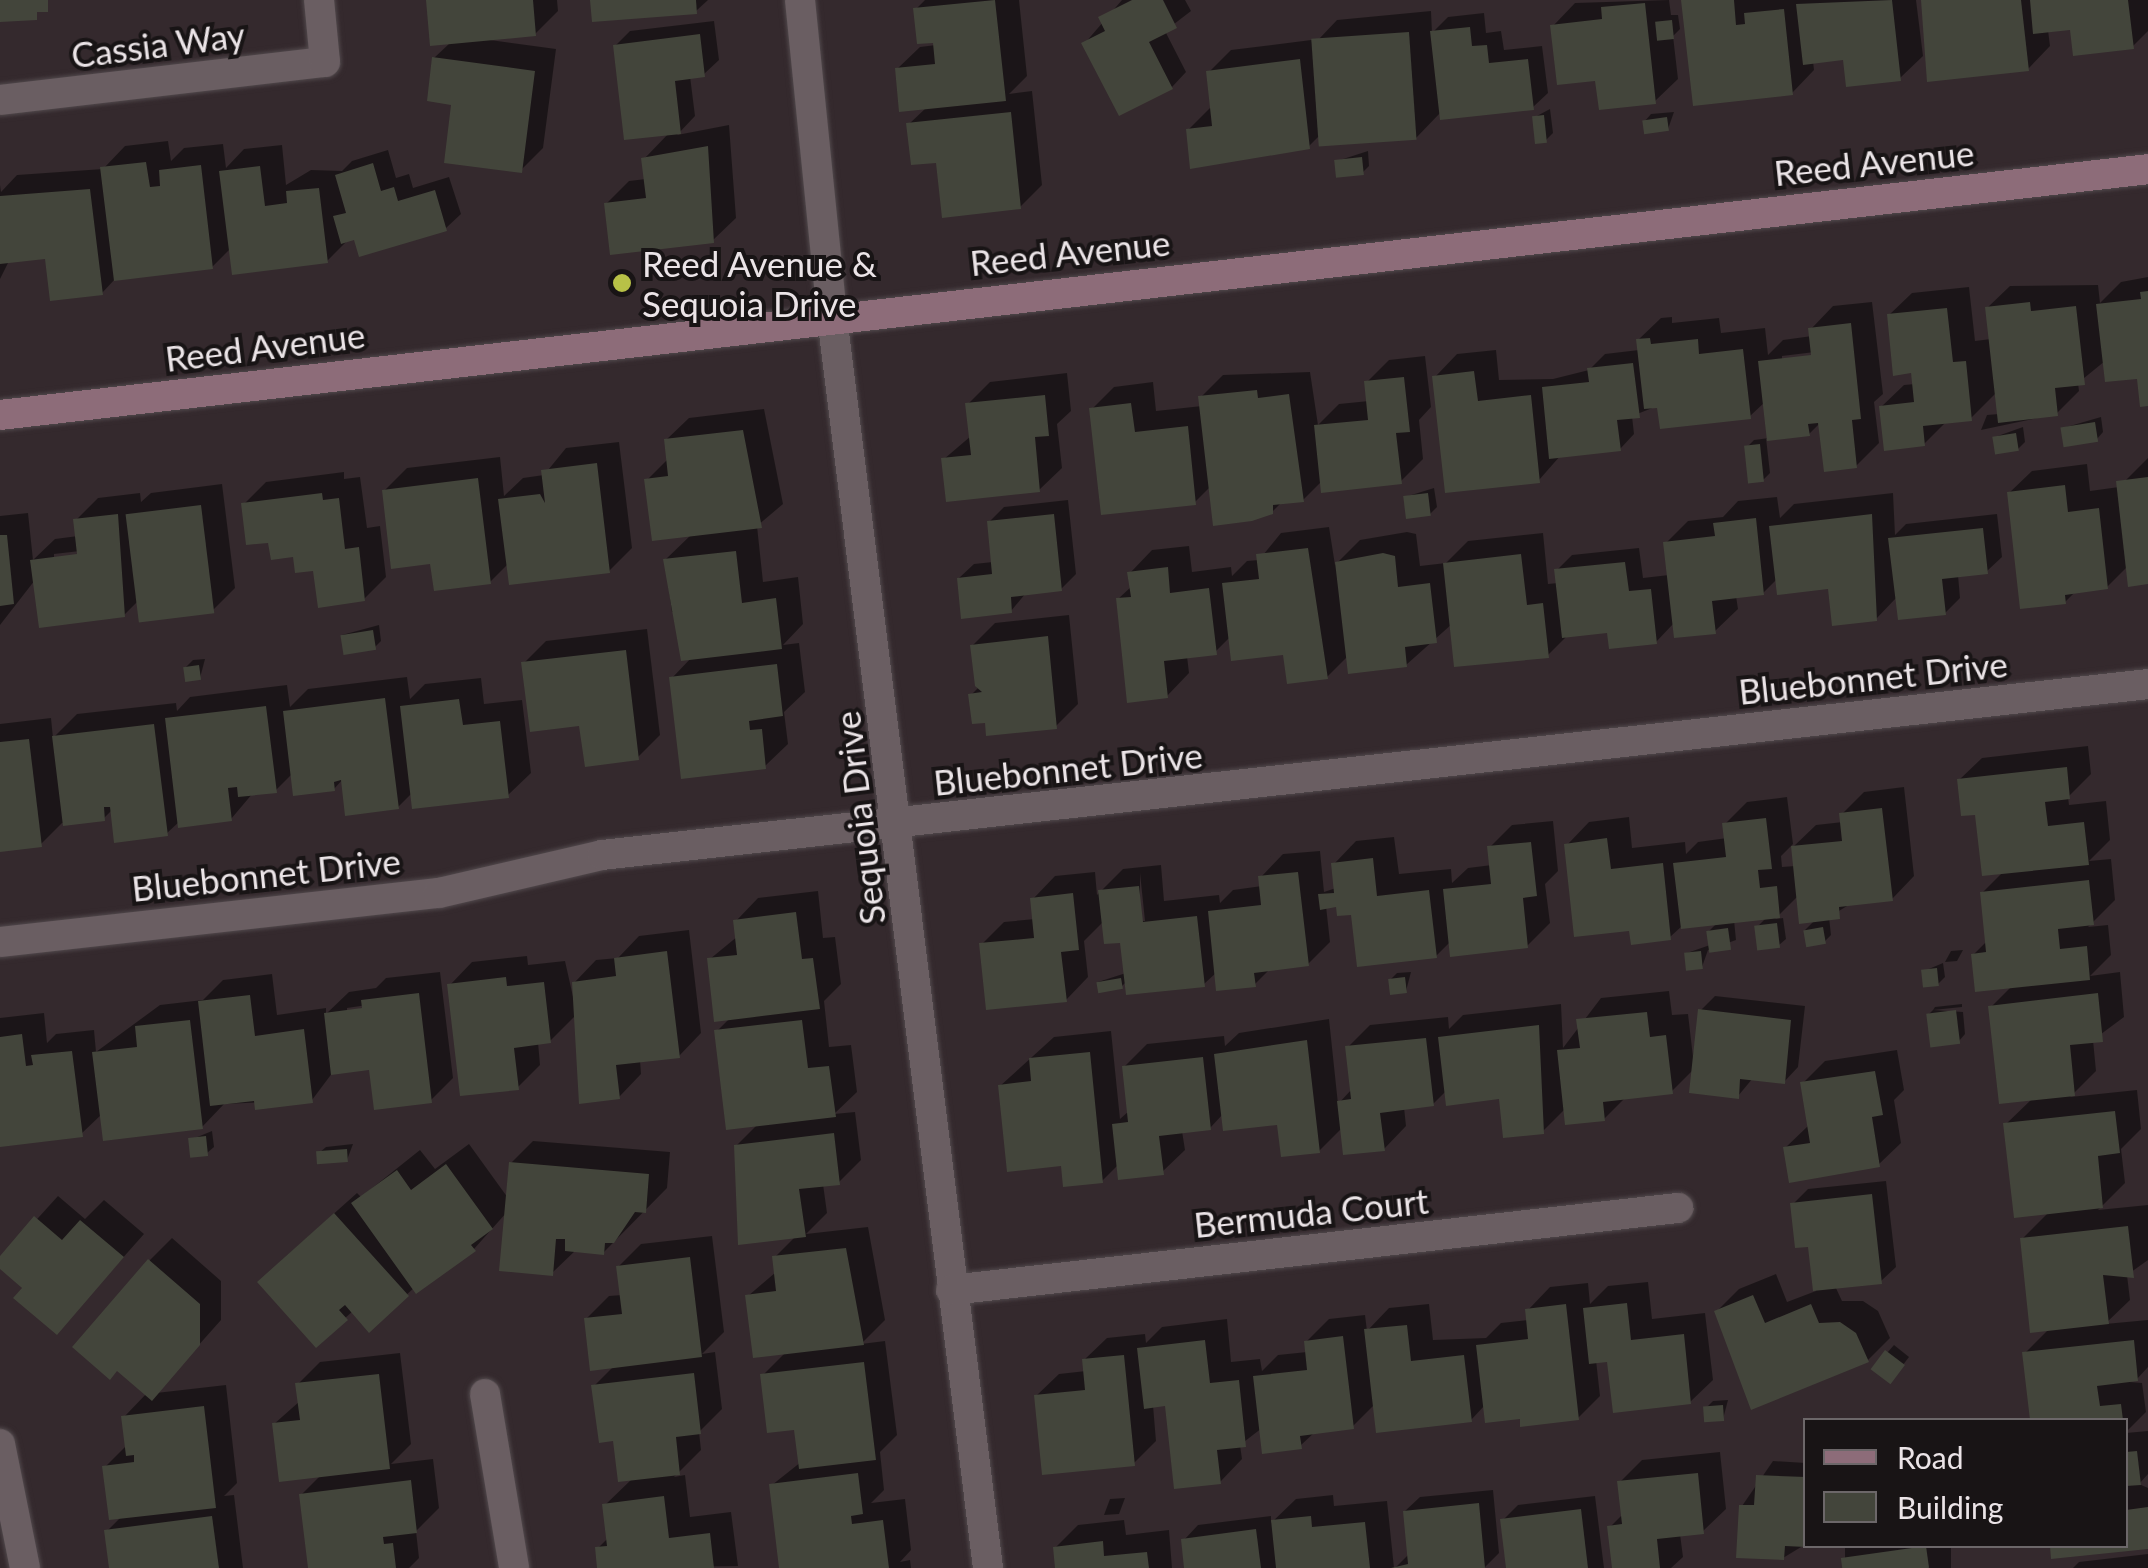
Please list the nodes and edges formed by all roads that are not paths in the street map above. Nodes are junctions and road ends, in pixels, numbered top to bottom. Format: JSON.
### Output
{"nodes":[{"id":1,"x":319,"y":0,"type":"edge"},
{"id":2,"x":800,"y":0,"type":"edge"},
{"id":3,"x":0,"y":100,"type":"edge"},
{"id":4,"x":2148,"y":169,"type":"edge"},
{"id":5,"x":832,"y":317,"type":"junction"},
{"id":6,"x":0,"y":415,"type":"edge"},
{"id":7,"x":2148,"y":684,"type":"edge"},
{"id":8,"x":898,"y":825,"type":"junction"},
{"id":9,"x":0,"y":942,"type":"edge"},
{"id":10,"x":1678,"y":1208,"type":"dead end"},
{"id":11,"x":951,"y":1290,"type":"junction"},
{"id":12,"x":485,"y":1394,"type":"dead end"},
{"id":13,"x":0,"y":1444,"type":"edge"},
{"id":14,"x":25,"y":1568,"type":"edge"},
{"id":15,"x":514,"y":1568,"type":"edge"},
{"id":16,"x":988,"y":1568,"type":"edge"}],
"edges":[{"from":1,"to":3,"type":"street","name":"Cassia Way"},
{"from":2,"to":5,"type":"street","name":"Sequoia Drive"},
{"from":4,"to":5,"type":"main road","name":"Reed Avenue"},
{"from":5,"to":6,"type":"main road","name":"Reed Avenue"},
{"from":5,"to":8,"type":"street","name":"Sequoia Drive"},
{"from":7,"to":8,"type":"street","name":"Bluebonnet Drive"},
{"from":8,"to":9,"type":"street","name":"Bluebonnet Drive"},
{"from":8,"to":11,"type":"street","name":"Sequoia Drive"},
{"from":10,"to":11,"type":"street","name":"Bermuda Court"},
{"from":11,"to":16,"type":"street","name":"Sequoia Drive"},
{"from":12,"to":15,"type":"street"},
{"from":13,"to":14,"type":"street"}]}
